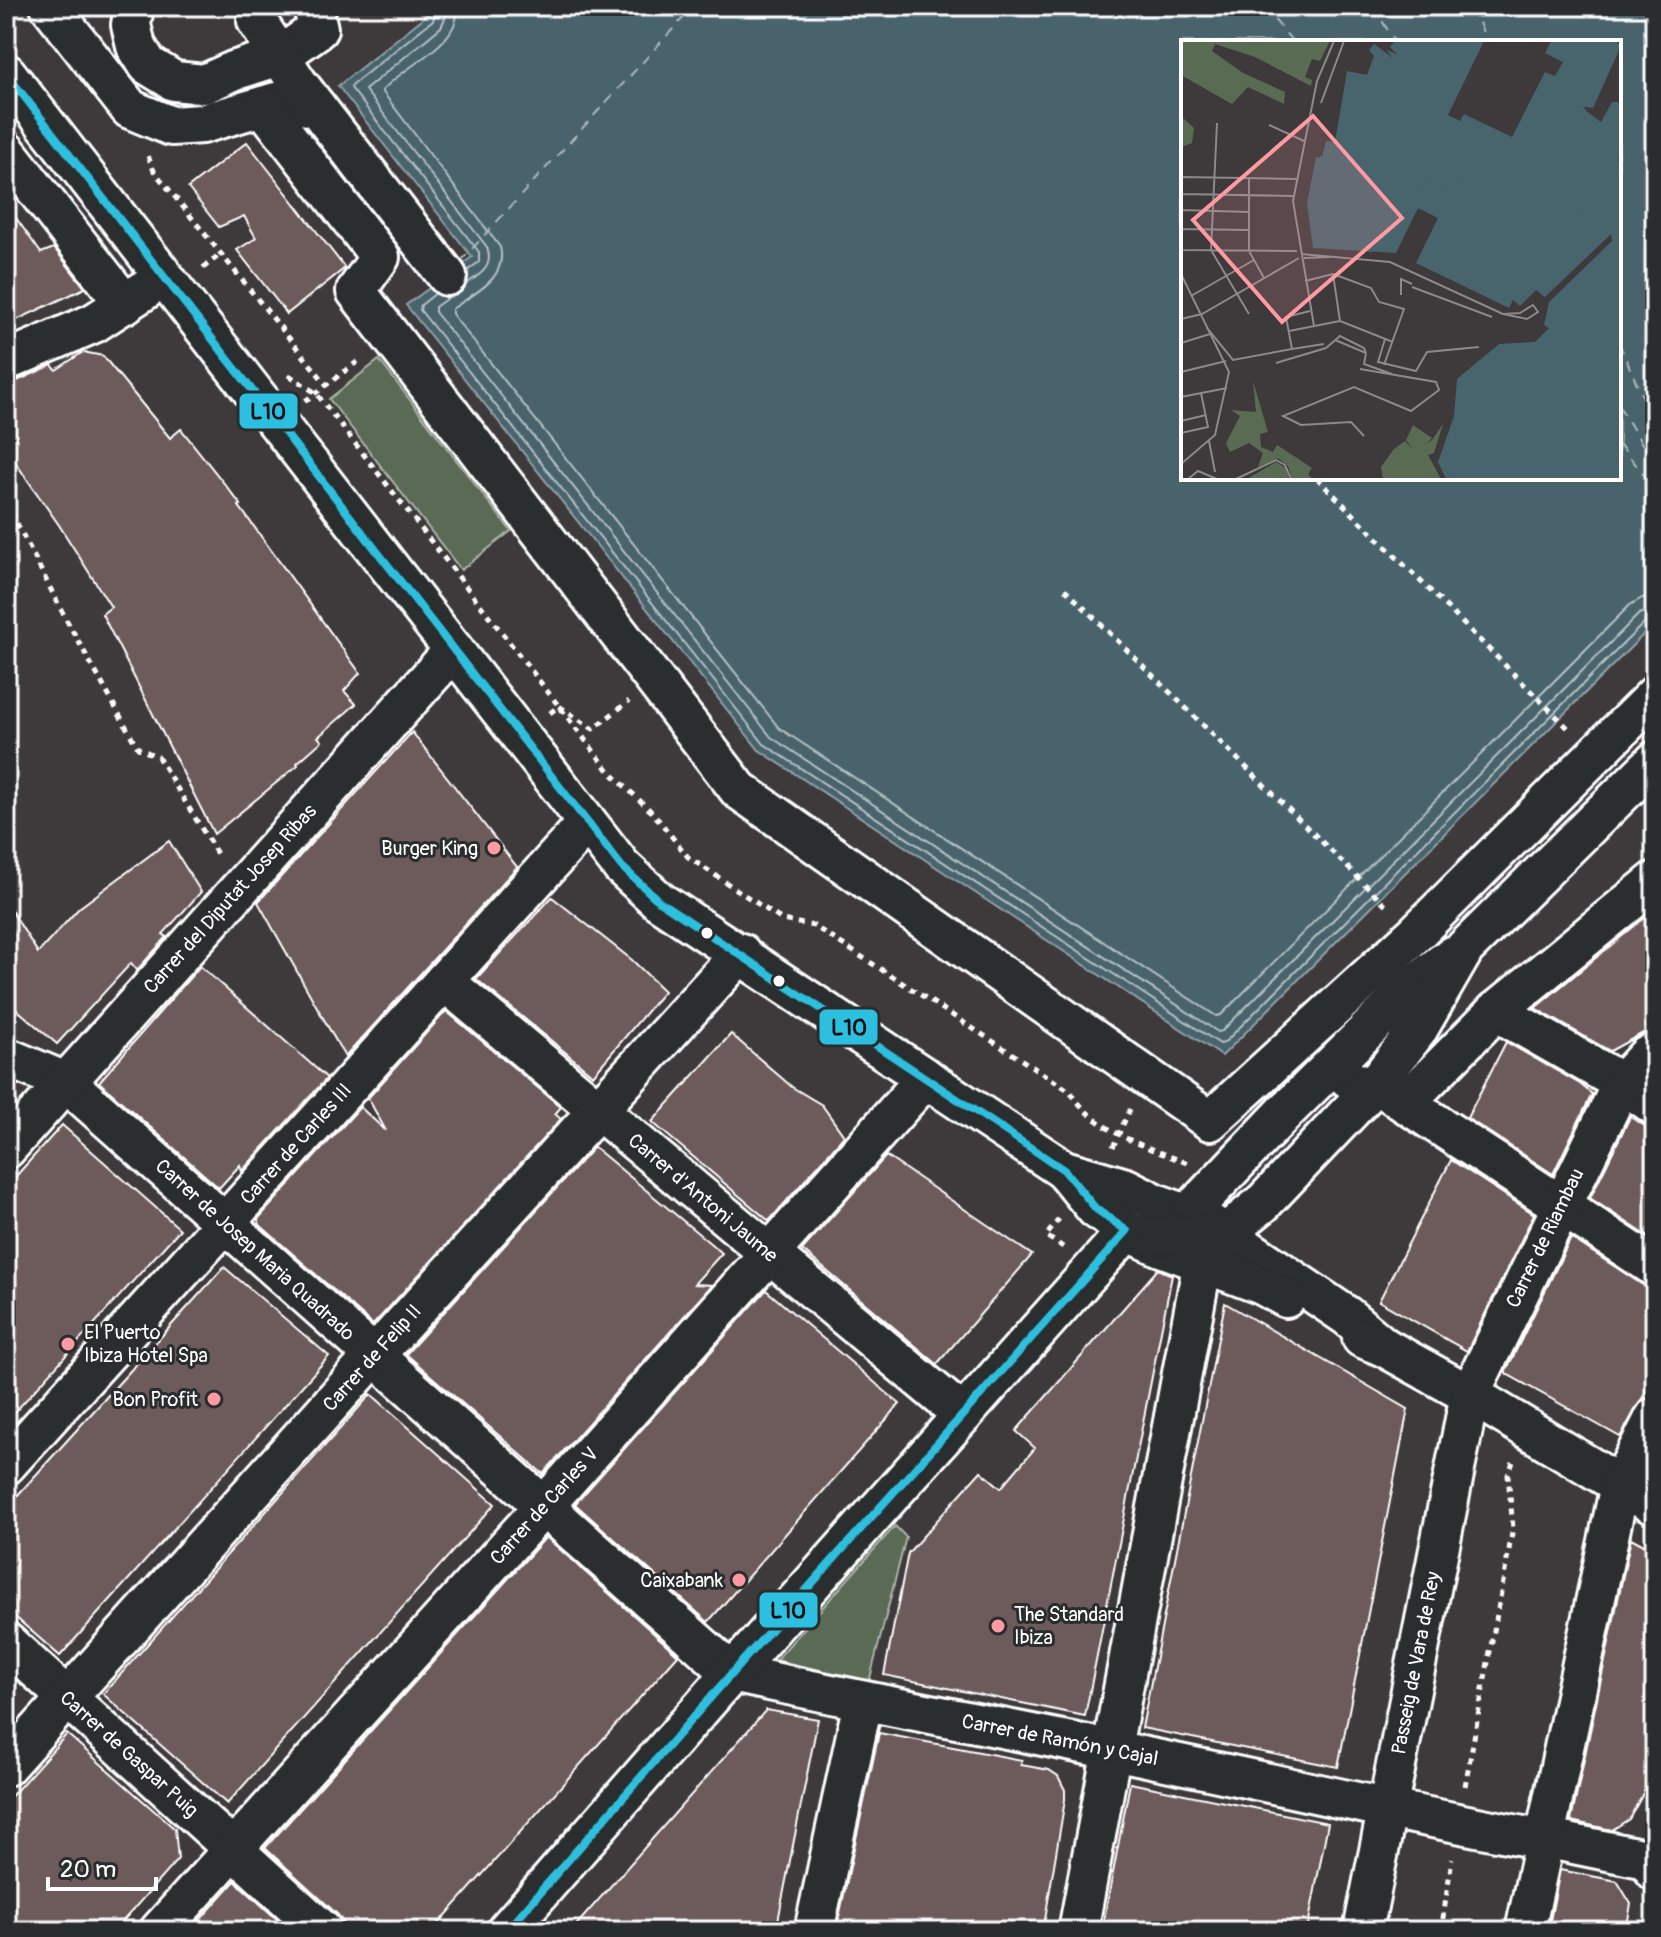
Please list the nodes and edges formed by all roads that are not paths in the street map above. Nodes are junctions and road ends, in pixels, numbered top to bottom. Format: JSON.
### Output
{"nodes":[{"id":1,"x":50,"y":6,"type":"edge"},
{"id":2,"x":80,"y":6,"type":"edge"},
{"id":3,"x":134,"y":6,"type":"edge"},
{"id":4,"x":313,"y":6,"type":"edge"},
{"id":5,"x":255,"y":14,"type":"edge"},
{"id":6,"x":280,"y":56,"type":"junction"},
{"id":7,"x":148,"y":65,"type":"junction"},
{"id":8,"x":233,"y":71,"type":"junction"},
{"id":9,"x":6,"y":73,"type":"edge"},
{"id":10,"x":263,"y":106,"type":"junction"},
{"id":11,"x":316,"y":107,"type":"junction"},
{"id":12,"x":6,"y":151,"type":"edge"},
{"id":13,"x":447,"y":276,"type":"dead end"},
{"id":14,"x":163,"y":277,"type":"junction"},
{"id":15,"x":125,"y":304,"type":"junction"},
{"id":16,"x":6,"y":361,"type":"edge"},
{"id":17,"x":454,"y":650,"type":"junction"},
{"id":18,"x":1655,"y":695,"type":"edge"},
{"id":19,"x":1655,"y":761,"type":"edge"},
{"id":20,"x":587,"y":823,"type":"junction"},
{"id":21,"x":1655,"y":881,"type":"edge"},
{"id":22,"x":1465,"y":948,"type":"junction"},
{"id":23,"x":741,"y":953,"type":"junction"},
{"id":24,"x":444,"y":981,"type":"junction"},
{"id":25,"x":1496,"y":1011,"type":"junction"},
{"id":26,"x":1655,"y":1052,"type":"edge"},
{"id":27,"x":8,"y":1055,"type":"edge"},
{"id":28,"x":1342,"y":1056,"type":"junction"},
{"id":29,"x":926,"y":1078,"type":"junction"},
{"id":30,"x":66,"y":1082,"type":"junction"},
{"id":31,"x":1622,"y":1083,"type":"junction"},
{"id":32,"x":1390,"y":1094,"type":"junction"},
{"id":33,"x":1655,"y":1106,"type":"edge"},
{"id":34,"x":598,"y":1110,"type":"junction"},
{"id":35,"x":1284,"y":1113,"type":"junction"},
{"id":36,"x":1319,"y":1142,"type":"junction"},
{"id":37,"x":6,"y":1149,"type":"edge"},
{"id":38,"x":1111,"y":1199,"type":"junction"},
{"id":39,"x":1560,"y":1207,"type":"junction"},
{"id":40,"x":1188,"y":1214,"type":"junction"},
{"id":41,"x":225,"y":1223,"type":"junction"},
{"id":42,"x":1131,"y":1234,"type":"junction"},
{"id":43,"x":1225,"y":1238,"type":"junction"},
{"id":44,"x":769,"y":1253,"type":"junction"},
{"id":45,"x":1655,"y":1267,"type":"edge"},
{"id":46,"x":374,"y":1356,"type":"junction"},
{"id":47,"x":1470,"y":1394,"type":"junction"},
{"id":48,"x":963,"y":1415,"type":"junction"},
{"id":49,"x":1655,"y":1417,"type":"edge"},
{"id":50,"x":6,"y":1465,"type":"edge"},
{"id":51,"x":1620,"y":1485,"type":"junction"},
{"id":52,"x":544,"y":1506,"type":"junction"},
{"id":53,"x":1655,"y":1506,"type":"edge"},
{"id":54,"x":6,"y":1642,"type":"edge"},
{"id":55,"x":732,"y":1673,"type":"junction"},
{"id":56,"x":67,"y":1698,"type":"junction"},
{"id":57,"x":863,"y":1702,"type":"junction"},
{"id":58,"x":1112,"y":1750,"type":"junction"},
{"id":59,"x":6,"y":1766,"type":"edge"},
{"id":60,"x":1388,"y":1808,"type":"junction"},
{"id":61,"x":1544,"y":1838,"type":"junction"},
{"id":62,"x":233,"y":1849,"type":"junction"},
{"id":63,"x":1652,"y":1857,"type":"edge"},
{"id":64,"x":159,"y":1931,"type":"edge"},
{"id":65,"x":323,"y":1931,"type":"edge"},
{"id":66,"x":506,"y":1931,"type":"edge"},
{"id":67,"x":814,"y":1931,"type":"edge"},
{"id":68,"x":1078,"y":1931,"type":"edge"},
{"id":69,"x":1363,"y":1931,"type":"edge"},
{"id":70,"x":1525,"y":1931,"type":"edge"}],
"edges":[{"from":1,"to":10,"type":"street"},
{"from":2,"to":7,"type":"street"},
{"from":3,"to":7,"type":"street"},
{"from":4,"to":6,"type":"street"},
{"from":5,"to":6,"type":"street"},
{"from":5,"to":8,"type":"street"},
{"from":6,"to":8,"type":"street"},
{"from":6,"to":11,"type":"street"},
{"from":7,"to":8,"type":"street"},
{"from":9,"to":14,"type":"street"},
{"from":10,"to":11,"type":"street"},
{"from":10,"to":18,"type":"street"},
{"from":11,"to":13,"type":"street"},
{"from":12,"to":15,"type":"street"},
{"from":14,"to":15,"type":"street"},
{"from":14,"to":17,"type":"street"},
{"from":15,"to":16,"type":"street"},
{"from":17,"to":20,"type":"street"},
{"from":17,"to":30,"type":"street","name":"Carrer del Diputat Josep Ribas"},
{"from":19,"to":22,"type":"street"},
{"from":20,"to":23,"type":"street"},
{"from":20,"to":24,"type":"street","name":"Carrer de Carles III"},
{"from":21,"to":25,"type":"street"},
{"from":22,"to":28,"type":"street"},
{"from":22,"to":32,"type":"street"},
{"from":23,"to":29,"type":"street"},
{"from":23,"to":34,"type":"street","name":"Carrer de Felip II"},
{"from":24,"to":34,"type":"street","name":"Carrer d'Antoni Jaume"},
{"from":24,"to":41,"type":"street","name":"Carrer de Carles III"},
{"from":25,"to":31,"type":"street"},
{"from":25,"to":32,"type":"street"},
{"from":26,"to":31,"type":"street","name":"Carrer de Riambau"},
{"from":27,"to":30,"type":"street","name":"Carrer de Josep Maria Quadrado"},
{"from":28,"to":32,"type":"street"},
{"from":28,"to":35,"type":"street"},
{"from":29,"to":38,"type":"street"},
{"from":29,"to":44,"type":"street","name":"Carrer de Carles V"},
{"from":30,"to":37,"type":"street","name":"Carrer del Diputat Josep Ribas"},
{"from":30,"to":41,"type":"street","name":"Carrer de Josep Maria Quadrado"},
{"from":31,"to":33,"type":"street"},
{"from":31,"to":39,"type":"street","name":"Carrer de Riambau"},
{"from":32,"to":36,"type":"street"},
{"from":32,"to":39,"type":"street"},
{"from":34,"to":44,"type":"street","name":"Carrer d'Antoni Jaume"},
{"from":34,"to":46,"type":"street","name":"Carrer de Felip II"},
{"from":35,"to":36,"type":"street"},
{"from":35,"to":40,"type":"street"},
{"from":36,"to":43,"type":"street"},
{"from":38,"to":40,"type":"street"},
{"from":38,"to":42,"type":"street"},
{"from":39,"to":45,"type":"street"},
{"from":39,"to":47,"type":"street","name":"Carrer de Riambau"},
{"from":40,"to":43,"type":"street"},
{"from":41,"to":46,"type":"street","name":"Carrer de Josep Maria Quadrado"},
{"from":41,"to":50,"type":"street","name":"Carrer de Carles III"},
{"from":42,"to":43,"type":"street"},
{"from":42,"to":48,"type":"street"},
{"from":43,"to":47,"type":"street"},
{"from":43,"to":58,"type":"street"},
{"from":44,"to":48,"type":"street","name":"Carrer d'Antoni Jaume"},
{"from":44,"to":52,"type":"street","name":"Carrer de Carles V"},
{"from":46,"to":52,"type":"street","name":"Carrer de Josep Maria Quadrado"},
{"from":46,"to":56,"type":"street","name":"Carrer de Felip II"},
{"from":47,"to":51,"type":"street"},
{"from":47,"to":60,"type":"street","name":"Passeig de Vara de Rey"},
{"from":48,"to":55,"type":"street"},
{"from":49,"to":51,"type":"street"},
{"from":51,"to":53,"type":"street"},
{"from":51,"to":61,"type":"street"},
{"from":52,"to":55,"type":"street","name":"Carrer de Josep Maria Quadrado"},
{"from":52,"to":62,"type":"street","name":"Carrer de Carles V"},
{"from":54,"to":56,"type":"street","name":"Carrer de Gaspar Puig"},
{"from":55,"to":57,"type":"street","name":"Carrer de Ramón y Cajal"},
{"from":55,"to":66,"type":"street"},
{"from":56,"to":59,"type":"street","name":"Carrer de Felip II"},
{"from":56,"to":62,"type":"street","name":"Carrer de Gaspar Puig"},
{"from":57,"to":58,"type":"street","name":"Carrer de Ramón y Cajal"},
{"from":57,"to":67,"type":"street"},
{"from":58,"to":60,"type":"street","name":"Carrer de Ramón y Cajal"},
{"from":58,"to":68,"type":"street"},
{"from":60,"to":61,"type":"street","name":"Carrer de Ramón y Cajal"},
{"from":60,"to":69,"type":"street","name":"Passeig de Vara de Rey"},
{"from":61,"to":63,"type":"street","name":"Carrer de Ramón y Cajal"},
{"from":61,"to":70,"type":"street"},
{"from":62,"to":64,"type":"street","name":"Carrer de Carles V"},
{"from":62,"to":65,"type":"street","name":"Carrer de Gaspar Puig"}]}
